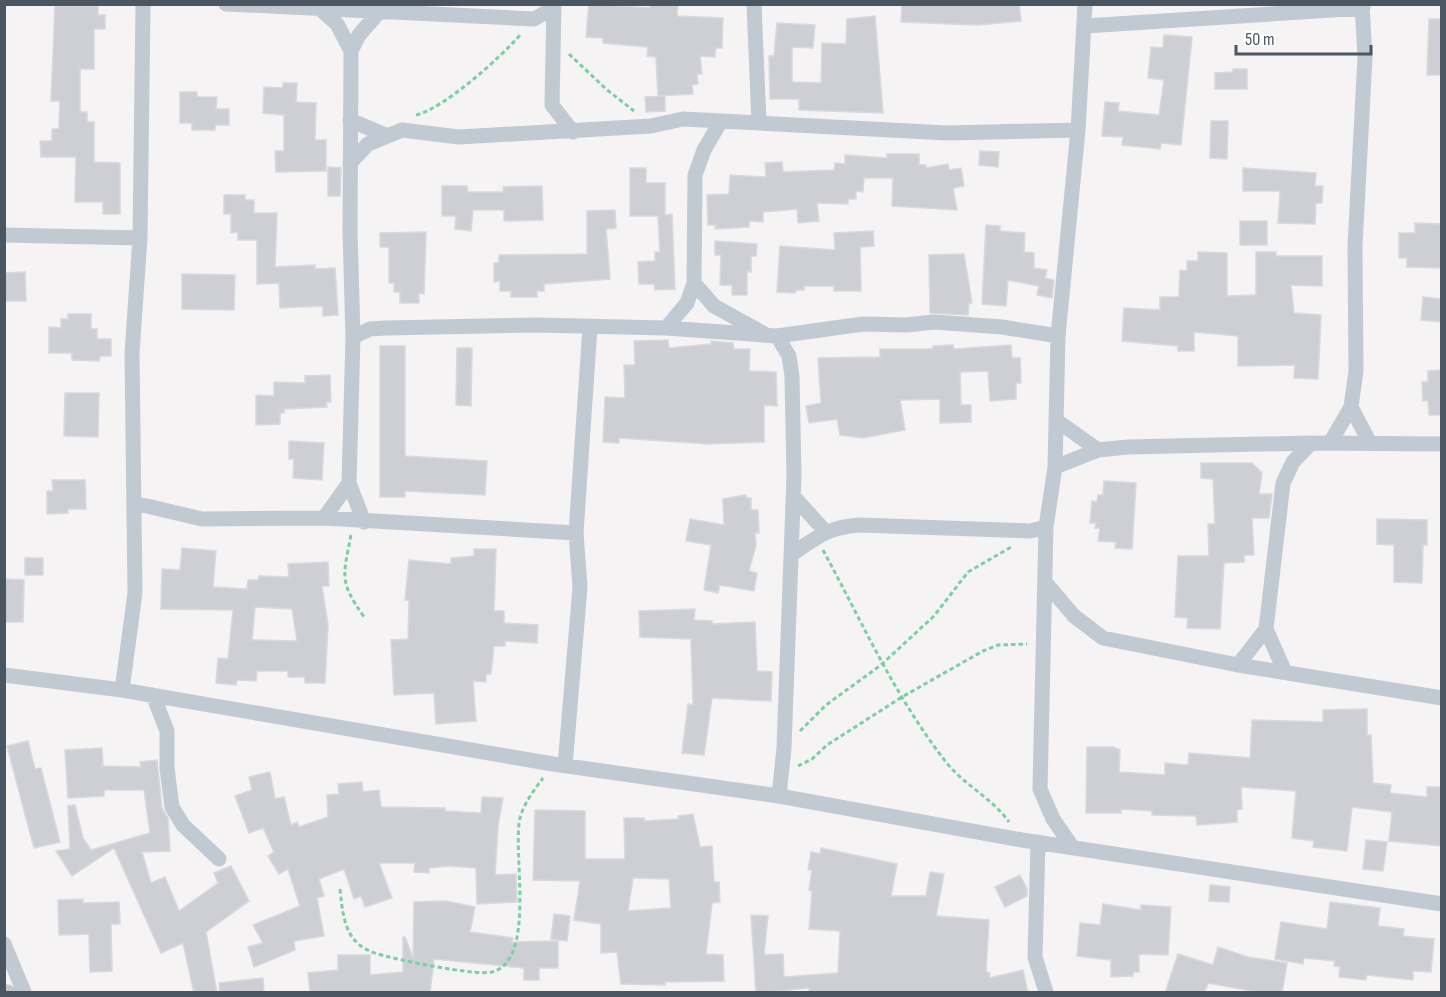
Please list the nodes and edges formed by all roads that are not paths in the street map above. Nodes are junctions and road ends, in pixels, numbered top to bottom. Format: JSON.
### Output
{"nodes":[{"id":1,"x":143,"y":4,"type":"edge"},
{"id":2,"x":226,"y":4,"type":"edge"},
{"id":3,"x":754,"y":4,"type":"edge"},
{"id":4,"x":1085,"y":4,"type":"edge"},
{"id":5,"x":554,"y":6,"type":"edge"},
{"id":6,"x":1362,"y":6,"type":"edge"},
{"id":7,"x":321,"y":9,"type":"junction"},
{"id":8,"x":379,"y":12,"type":"junction"},
{"id":9,"x":1085,"y":26,"type":"junction"},
{"id":10,"x":351,"y":51,"type":"junction"},
{"id":11,"x":350,"y":120,"type":"junction"},
{"id":12,"x":721,"y":122,"type":"junction"},
{"id":13,"x":759,"y":123,"type":"junction"},
{"id":14,"x":1078,"y":130,"type":"junction"},
{"id":15,"x":573,"y":132,"type":"junction"},
{"id":16,"x":385,"y":135,"type":"junction"},
{"id":17,"x":350,"y":163,"type":"junction"},
{"id":18,"x":4,"y":235,"type":"edge"},
{"id":19,"x":140,"y":238,"type":"junction"},
{"id":20,"x":694,"y":283,"type":"junction"},
{"id":21,"x":590,"y":327,"type":"junction"},
{"id":22,"x":666,"y":328,"type":"junction"},
{"id":23,"x":772,"y":336,"type":"junction"},
{"id":24,"x":1058,"y":336,"type":"junction"},
{"id":25,"x":353,"y":337,"type":"junction"},
{"id":26,"x":1351,"y":407,"type":"junction"},
{"id":27,"x":1056,"y":420,"type":"junction"},
{"id":28,"x":1311,"y":443,"type":"junction"},
{"id":29,"x":1330,"y":443,"type":"junction"},
{"id":30,"x":1370,"y":443,"type":"junction"},
{"id":31,"x":1442,"y":444,"type":"edge"},
{"id":32,"x":1098,"y":450,"type":"junction"},
{"id":33,"x":1054,"y":466,"type":"junction"},
{"id":34,"x":350,"y":483,"type":"junction"},
{"id":35,"x":794,"y":497,"type":"junction"},
{"id":36,"x":134,"y":504,"type":"junction"},
{"id":37,"x":324,"y":518,"type":"junction"},
{"id":38,"x":358,"y":521,"type":"junction"},
{"id":39,"x":1046,"y":527,"type":"junction"},
{"id":40,"x":576,"y":533,"type":"junction"},
{"id":41,"x":821,"y":534,"type":"junction"},
{"id":42,"x":792,"y":554,"type":"junction"},
{"id":43,"x":1046,"y":583,"type":"junction"},
{"id":44,"x":1266,"y":629,"type":"junction"},
{"id":45,"x":1238,"y":665,"type":"junction"},
{"id":46,"x":1285,"y":672,"type":"junction"},
{"id":47,"x":4,"y":675,"type":"edge"},
{"id":48,"x":122,"y":690,"type":"junction"},
{"id":49,"x":153,"y":695,"type":"junction"},
{"id":50,"x":1442,"y":699,"type":"edge"},
{"id":51,"x":559,"y":765,"type":"junction"},
{"id":52,"x":778,"y":796,"type":"junction"},
{"id":53,"x":1038,"y":842,"type":"junction"},
{"id":54,"x":1073,"y":848,"type":"junction"},
{"id":55,"x":219,"y":859,"type":"dead end"},
{"id":56,"x":1442,"y":904,"type":"edge"},
{"id":57,"x":4,"y":944,"type":"edge"},
{"id":58,"x":24,"y":993,"type":"edge"},
{"id":59,"x":1046,"y":993,"type":"edge"}],
"edges":[{"from":1,"to":19,"type":"street"},
{"from":2,"to":7,"type":"street"},
{"from":3,"to":13,"type":"street"},
{"from":4,"to":9,"type":"street"},
{"from":5,"to":8,"type":"street"},
{"from":5,"to":15,"type":"street"},
{"from":6,"to":9,"type":"street"},
{"from":6,"to":26,"type":"street"},
{"from":7,"to":8,"type":"street"},
{"from":7,"to":10,"type":"street"},
{"from":8,"to":10,"type":"street"},
{"from":9,"to":14,"type":"street"},
{"from":10,"to":11,"type":"street"},
{"from":11,"to":16,"type":"street"},
{"from":11,"to":17,"type":"street"},
{"from":12,"to":13,"type":"street"},
{"from":12,"to":15,"type":"street"},
{"from":12,"to":20,"type":"street"},
{"from":13,"to":14,"type":"street"},
{"from":14,"to":24,"type":"street"},
{"from":15,"to":16,"type":"street"},
{"from":16,"to":17,"type":"street"},
{"from":17,"to":25,"type":"street"},
{"from":18,"to":19,"type":"street"},
{"from":19,"to":36,"type":"street"},
{"from":20,"to":22,"type":"street"},
{"from":20,"to":23,"type":"street"},
{"from":21,"to":22,"type":"street"},
{"from":21,"to":25,"type":"street"},
{"from":21,"to":40,"type":"street"},
{"from":22,"to":23,"type":"street"},
{"from":23,"to":24,"type":"street"},
{"from":23,"to":35,"type":"street"},
{"from":24,"to":27,"type":"street"},
{"from":25,"to":34,"type":"street"},
{"from":26,"to":29,"type":"street"},
{"from":26,"to":30,"type":"street"},
{"from":27,"to":32,"type":"street"},
{"from":27,"to":33,"type":"street"},
{"from":28,"to":29,"type":"street"},
{"from":28,"to":32,"type":"street"},
{"from":28,"to":44,"type":"street"},
{"from":29,"to":30,"type":"street"},
{"from":30,"to":31,"type":"street"},
{"from":32,"to":33,"type":"street"},
{"from":33,"to":39,"type":"street"},
{"from":34,"to":37,"type":"street"},
{"from":34,"to":38,"type":"street"},
{"from":35,"to":41,"type":"street"},
{"from":35,"to":42,"type":"street"},
{"from":36,"to":37,"type":"street"},
{"from":36,"to":48,"type":"street"},
{"from":37,"to":38,"type":"street"},
{"from":38,"to":40,"type":"street"},
{"from":39,"to":41,"type":"street"},
{"from":39,"to":43,"type":"street"},
{"from":40,"to":51,"type":"street"},
{"from":41,"to":42,"type":"street"},
{"from":42,"to":52,"type":"street"},
{"from":43,"to":45,"type":"street"},
{"from":43,"to":54,"type":"street"},
{"from":44,"to":45,"type":"street"},
{"from":44,"to":46,"type":"street"},
{"from":45,"to":46,"type":"street"},
{"from":46,"to":50,"type":"street"},
{"from":47,"to":48,"type":"street"},
{"from":48,"to":49,"type":"street"},
{"from":49,"to":51,"type":"street"},
{"from":49,"to":55,"type":"street"},
{"from":51,"to":52,"type":"street"},
{"from":52,"to":53,"type":"street"},
{"from":53,"to":54,"type":"street"},
{"from":53,"to":59,"type":"street"},
{"from":54,"to":56,"type":"street"},
{"from":57,"to":58,"type":"street"}]}
